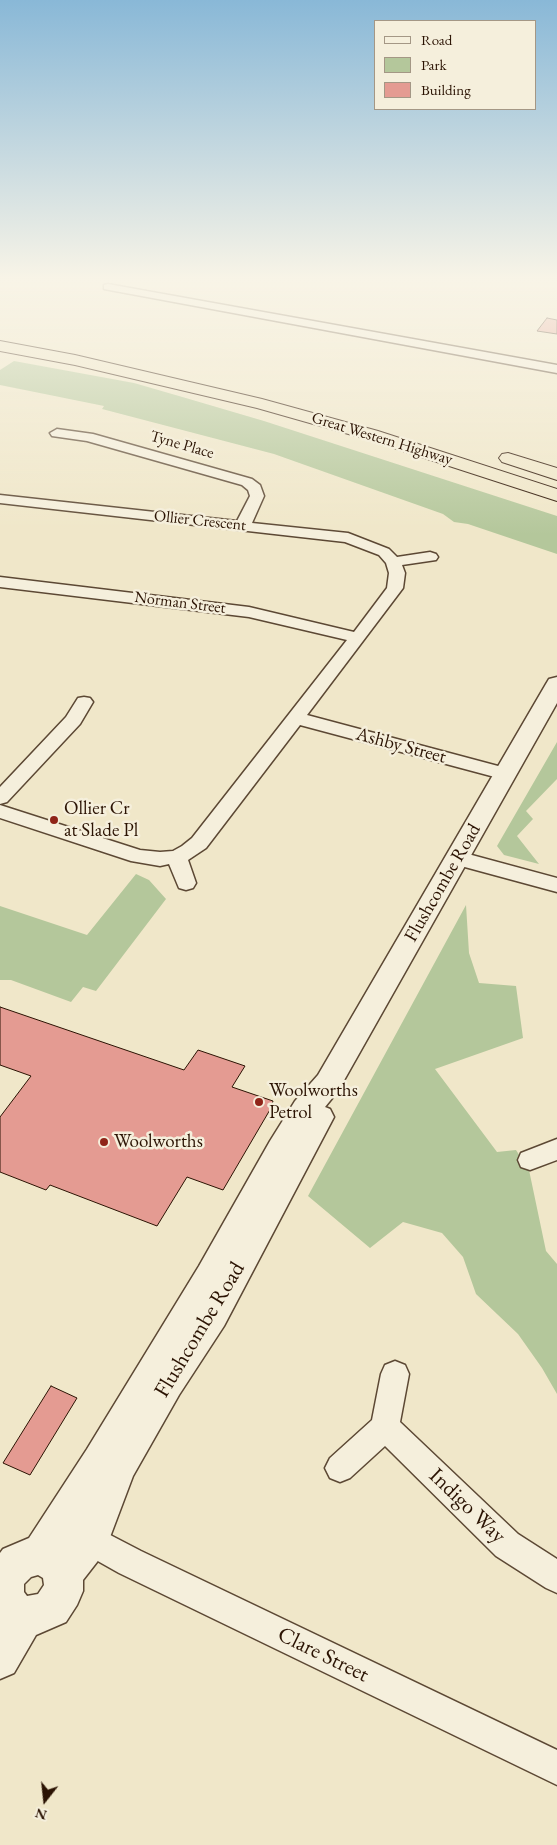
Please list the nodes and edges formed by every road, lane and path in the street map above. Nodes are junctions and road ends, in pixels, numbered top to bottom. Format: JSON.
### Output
{"nodes":[{"id":1,"x":87,"y":363,"type":"edge"},
{"id":2,"x":525,"y":363,"type":"edge"},
{"id":3,"x":557,"y":369,"type":"edge"},
{"id":4,"x":57,"y":434,"type":"dead end"},
{"id":5,"x":491,"y":453,"type":"dead end"},
{"id":6,"x":557,"y":474,"type":"edge"},
{"id":7,"x":557,"y":495,"type":"edge"},
{"id":8,"x":0,"y":498,"type":"edge"},
{"id":9,"x":243,"y":525,"type":"junction"},
{"id":10,"x":430,"y":557,"type":"dead end"},
{"id":11,"x":394,"y":562,"type":"junction"},
{"id":12,"x":0,"y":582,"type":"edge"},
{"id":13,"x":358,"y":638,"type":"junction"},
{"id":14,"x":557,"y":684,"type":"edge"},
{"id":15,"x":84,"y":702,"type":"dead end"},
{"id":16,"x":296,"y":718,"type":"junction"},
{"id":17,"x":506,"y":774,"type":"junction"},
{"id":18,"x":0,"y":798,"type":"edge"},
{"id":19,"x":0,"y":811,"type":"edge"},
{"id":20,"x":177,"y":857,"type":"junction"},
{"id":21,"x":457,"y":858,"type":"junction"},
{"id":22,"x":186,"y":883,"type":"dead end"},
{"id":23,"x":557,"y":885,"type":"edge"},
{"id":24,"x":328,"y":1083,"type":"junction"},
{"id":25,"x":557,"y":1149,"type":"edge"},
{"id":26,"x":530,"y":1160,"type":"dead end"},
{"id":27,"x":395,"y":1374,"type":"dead end"},
{"id":28,"x":385,"y":1427,"type":"junction"},
{"id":29,"x":340,"y":1468,"type":"dead end"},
{"id":30,"x":90,"y":1540,"type":"junction"},
{"id":31,"x":28,"y":1568,"type":"edge"},
{"id":32,"x":557,"y":1577,"type":"edge"},
{"id":33,"x":25,"y":1616,"type":"junction"},
{"id":34,"x":0,"y":1660,"type":"edge"},
{"id":35,"x":557,"y":1768,"type":"edge"}],
"edges":[{"from":1,"to":7,"type":"highway","name":"Great Western Highway"},
{"from":2,"to":3,"type":"street"},
{"from":4,"to":9,"type":"street","name":"Tyne Place"},
{"from":5,"to":6,"type":"highway"},
{"from":8,"to":9,"type":"street","name":"Ollier Crescent"},
{"from":9,"to":11,"type":"street","name":"Ollier Crescent"},
{"from":10,"to":11,"type":"street"},
{"from":11,"to":13,"type":"street"},
{"from":12,"to":13,"type":"street","name":"Norman Street"},
{"from":13,"to":16,"type":"street"},
{"from":14,"to":17,"type":"street","name":"Flushcombe Road"},
{"from":15,"to":18,"type":"street"},
{"from":16,"to":17,"type":"street","name":"Ashby Street"},
{"from":16,"to":20,"type":"street"},
{"from":17,"to":21,"type":"street","name":"Flushcombe Road"},
{"from":19,"to":20,"type":"street"},
{"from":20,"to":22,"type":"street"},
{"from":21,"to":23,"type":"street"},
{"from":21,"to":24,"type":"street","name":"Flushcombe Road"},
{"from":24,"to":30,"type":"street","name":"Flushcombe Road"},
{"from":24,"to":31,"type":"street","name":"Flushcombe Road"},
{"from":25,"to":26,"type":"street"},
{"from":27,"to":28,"type":"street"},
{"from":28,"to":29,"type":"street"},
{"from":28,"to":32,"type":"street","name":"Indigo Way"},
{"from":30,"to":31,"type":"street","name":"Flushcombe Road"},
{"from":30,"to":35,"type":"street","name":"Clare Street"},
{"from":31,"to":33,"type":"street"},
{"from":31,"to":33,"type":"street"},
{"from":33,"to":34,"type":"street"}]}
